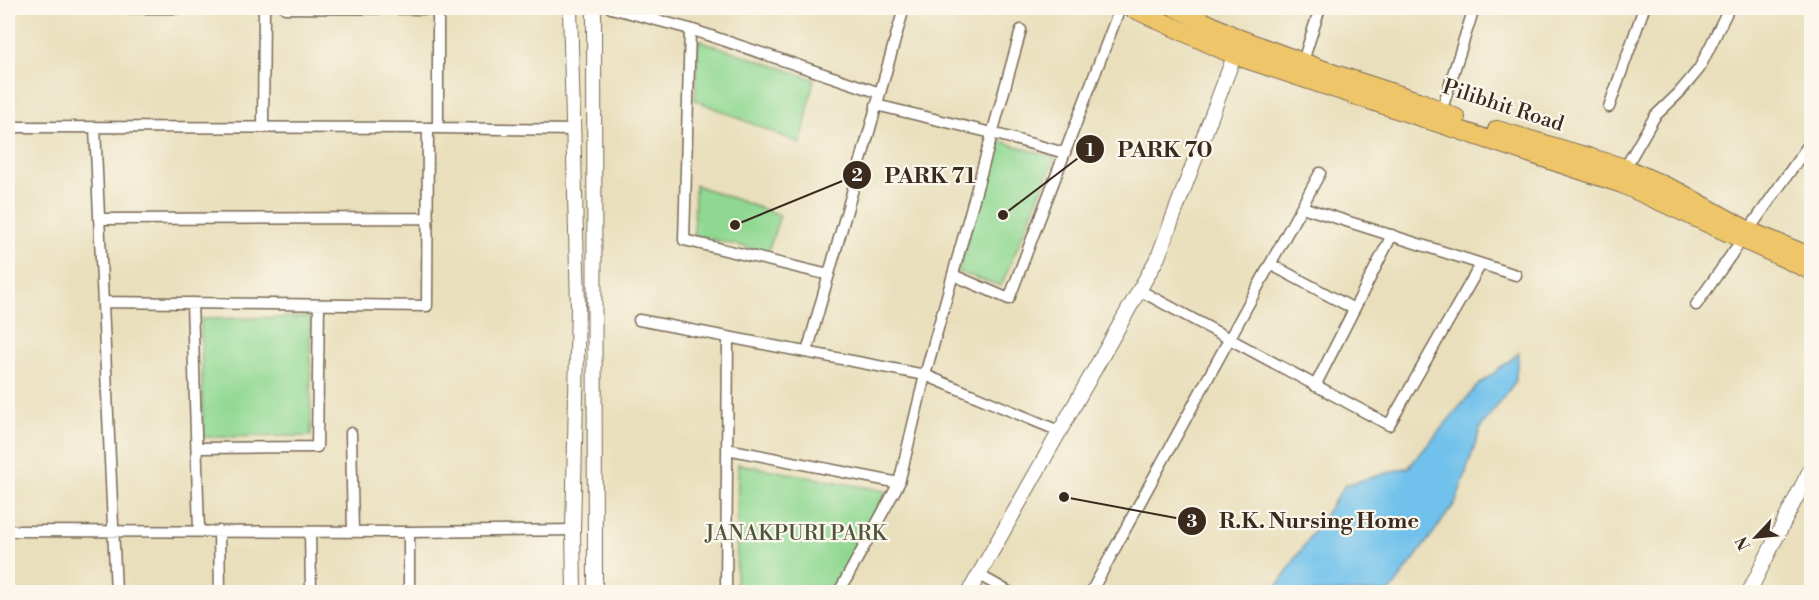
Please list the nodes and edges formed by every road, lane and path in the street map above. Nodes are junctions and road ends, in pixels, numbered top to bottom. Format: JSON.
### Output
{"nodes":[{"id":1,"x":130,"y":8,"type":"edge"},
{"id":2,"x":147,"y":8,"type":"edge"},
{"id":3,"x":179,"y":8,"type":"edge"},
{"id":4,"x":264,"y":8,"type":"edge"},
{"id":5,"x":285,"y":8,"type":"edge"},
{"id":6,"x":373,"y":8,"type":"edge"},
{"id":7,"x":438,"y":8,"type":"edge"},
{"id":8,"x":570,"y":8,"type":"edge"},
{"id":9,"x":594,"y":8,"type":"edge"},
{"id":10,"x":611,"y":8,"type":"edge"},
{"id":11,"x":904,"y":8,"type":"edge"},
{"id":12,"x":1120,"y":8,"type":"edge"},
{"id":13,"x":1132,"y":8,"type":"edge"},
{"id":14,"x":1176,"y":8,"type":"edge"},
{"id":15,"x":1320,"y":8,"type":"edge"},
{"id":16,"x":1474,"y":8,"type":"edge"},
{"id":17,"x":1644,"y":8,"type":"edge"},
{"id":18,"x":1729,"y":8,"type":"edge"},
{"id":19,"x":690,"y":29,"type":"junction"},
{"id":20,"x":1021,"y":30,"type":"dead end"},
{"id":21,"x":1237,"y":47,"type":"junction"},
{"id":22,"x":1303,"y":62,"type":"junction"},
{"id":23,"x":880,"y":93,"type":"junction"},
{"id":24,"x":876,"y":105,"type":"junction"},
{"id":25,"x":1609,"y":107,"type":"dead end"},
{"id":26,"x":1441,"y":112,"type":"junction"},
{"id":27,"x":8,"y":127,"type":"edge"},
{"id":28,"x":95,"y":127,"type":"junction"},
{"id":29,"x":263,"y":128,"type":"junction"},
{"id":30,"x":433,"y":128,"type":"junction"},
{"id":31,"x":573,"y":130,"type":"junction"},
{"id":32,"x":992,"y":133,"type":"junction"},
{"id":33,"x":1812,"y":140,"type":"edge"},
{"id":34,"x":1065,"y":153,"type":"junction"},
{"id":35,"x":1625,"y":168,"type":"junction"},
{"id":36,"x":1320,"y":173,"type":"dead end"},
{"id":37,"x":1302,"y":207,"type":"junction"},
{"id":38,"x":428,"y":218,"type":"junction"},
{"id":39,"x":100,"y":219,"type":"junction"},
{"id":40,"x":1392,"y":235,"type":"junction"},
{"id":41,"x":1746,"y":235,"type":"junction"},
{"id":42,"x":1812,"y":257,"type":"edge"},
{"id":43,"x":1270,"y":264,"type":"junction"},
{"id":44,"x":1481,"y":264,"type":"junction"},
{"id":45,"x":1812,"y":271,"type":"edge"},
{"id":46,"x":829,"y":275,"type":"junction"},
{"id":47,"x":953,"y":275,"type":"junction"},
{"id":48,"x":1516,"y":275,"type":"dead end"},
{"id":49,"x":1139,"y":290,"type":"junction"},
{"id":50,"x":104,"y":302,"type":"junction"},
{"id":51,"x":192,"y":303,"type":"junction"},
{"id":52,"x":319,"y":305,"type":"junction"},
{"id":53,"x":1696,"y":305,"type":"dead end"},
{"id":54,"x":1354,"y":309,"type":"junction"},
{"id":55,"x":639,"y":320,"type":"dead end"},
{"id":56,"x":728,"y":337,"type":"junction"},
{"id":57,"x":1229,"y":339,"type":"junction"},
{"id":58,"x":807,"y":352,"type":"junction"},
{"id":59,"x":925,"y":375,"type":"junction"},
{"id":60,"x":1315,"y":386,"type":"junction"},
{"id":61,"x":1059,"y":431,"type":"junction"},
{"id":62,"x":351,"y":433,"type":"dead end"},
{"id":63,"x":196,"y":448,"type":"junction"},
{"id":64,"x":727,"y":449,"type":"junction"},
{"id":65,"x":1812,"y":466,"type":"edge"},
{"id":66,"x":899,"y":483,"type":"junction"},
{"id":67,"x":573,"y":530,"type":"junction"},
{"id":68,"x":8,"y":531,"type":"edge"},
{"id":69,"x":114,"y":531,"type":"junction"},
{"id":70,"x":200,"y":531,"type":"junction"},
{"id":71,"x":219,"y":531,"type":"junction"},
{"id":72,"x":310,"y":532,"type":"junction"},
{"id":73,"x":353,"y":532,"type":"junction"},
{"id":74,"x":410,"y":532,"type":"junction"},
{"id":75,"x":979,"y":575,"type":"junction"},
{"id":76,"x":116,"y":592,"type":"edge"},
{"id":77,"x":220,"y":592,"type":"edge"},
{"id":78,"x":310,"y":592,"type":"edge"},
{"id":79,"x":409,"y":592,"type":"edge"},
{"id":80,"x":574,"y":592,"type":"edge"},
{"id":81,"x":595,"y":592,"type":"edge"},
{"id":82,"x":726,"y":592,"type":"edge"},
{"id":83,"x":839,"y":592,"type":"edge"},
{"id":84,"x":969,"y":592,"type":"edge"},
{"id":85,"x":1010,"y":592,"type":"edge"},
{"id":86,"x":1091,"y":592,"type":"edge"},
{"id":87,"x":1749,"y":592,"type":"edge"}],
"edges":[{"from":1,"to":2,"type":"street"},
{"from":2,"to":3,"type":"street"},
{"from":4,"to":29,"type":"street"},
{"from":5,"to":6,"type":"street"},
{"from":6,"to":7,"type":"street"},
{"from":7,"to":30,"type":"street"},
{"from":8,"to":31,"type":"street"},
{"from":9,"to":81,"type":"street"},
{"from":10,"to":19,"type":"street"},
{"from":11,"to":23,"type":"street"},
{"from":12,"to":34,"type":"street"},
{"from":13,"to":21,"type":"highway"},
{"from":14,"to":21,"type":"highway","name":"Pilibhit Road"},
{"from":15,"to":22,"type":"street"},
{"from":16,"to":26,"type":"street"},
{"from":17,"to":25,"type":"street"},
{"from":18,"to":35,"type":"street"},
{"from":19,"to":23,"type":"street"},
{"from":19,"to":46,"type":"street"},
{"from":20,"to":32,"type":"street"},
{"from":21,"to":22,"type":"highway","name":"Pilibhit Road"},
{"from":21,"to":41,"type":"highway"},
{"from":21,"to":49,"type":"street"},
{"from":22,"to":26,"type":"highway","name":"Pilibhit Road"},
{"from":23,"to":24,"type":"street"},
{"from":24,"to":32,"type":"street"},
{"from":24,"to":46,"type":"street"},
{"from":26,"to":35,"type":"highway","name":"Pilibhit Road"},
{"from":27,"to":28,"type":"street"},
{"from":28,"to":29,"type":"street"},
{"from":28,"to":39,"type":"street"},
{"from":29,"to":30,"type":"street"},
{"from":30,"to":31,"type":"street"},
{"from":30,"to":38,"type":"street"},
{"from":31,"to":67,"type":"street"},
{"from":32,"to":34,"type":"street"},
{"from":32,"to":47,"type":"street"},
{"from":33,"to":41,"type":"street"},
{"from":34,"to":47,"type":"street"},
{"from":35,"to":41,"type":"highway","name":"Pilibhit Road"},
{"from":36,"to":37,"type":"street"},
{"from":37,"to":40,"type":"street"},
{"from":37,"to":43,"type":"street"},
{"from":38,"to":39,"type":"street"},
{"from":38,"to":52,"type":"street"},
{"from":39,"to":50,"type":"street"},
{"from":40,"to":44,"type":"street"},
{"from":40,"to":54,"type":"street"},
{"from":41,"to":42,"type":"highway","name":"Pilibhit Road"},
{"from":41,"to":45,"type":"highway"},
{"from":41,"to":53,"type":"street"},
{"from":43,"to":54,"type":"street"},
{"from":43,"to":57,"type":"street"},
{"from":44,"to":48,"type":"street"},
{"from":44,"to":60,"type":"street"},
{"from":46,"to":58,"type":"street"},
{"from":47,"to":59,"type":"street"},
{"from":49,"to":57,"type":"street"},
{"from":49,"to":61,"type":"street"},
{"from":50,"to":51,"type":"street"},
{"from":50,"to":69,"type":"street"},
{"from":51,"to":52,"type":"street"},
{"from":51,"to":63,"type":"street"},
{"from":52,"to":63,"type":"street"},
{"from":54,"to":60,"type":"street"},
{"from":55,"to":56,"type":"street"},
{"from":56,"to":58,"type":"street"},
{"from":56,"to":64,"type":"street"},
{"from":57,"to":60,"type":"street"},
{"from":57,"to":86,"type":"street"},
{"from":58,"to":59,"type":"street"},
{"from":59,"to":61,"type":"street"},
{"from":59,"to":66,"type":"street"},
{"from":61,"to":75,"type":"street"},
{"from":62,"to":73,"type":"street"},
{"from":63,"to":70,"type":"street"},
{"from":64,"to":66,"type":"street"},
{"from":64,"to":82,"type":"street"},
{"from":65,"to":87,"type":"street"},
{"from":66,"to":83,"type":"street"},
{"from":67,"to":74,"type":"street"},
{"from":67,"to":80,"type":"street"},
{"from":68,"to":69,"type":"street"},
{"from":69,"to":70,"type":"street"},
{"from":69,"to":76,"type":"street"},
{"from":70,"to":71,"type":"street"},
{"from":71,"to":72,"type":"street"},
{"from":71,"to":77,"type":"street"},
{"from":72,"to":73,"type":"street"},
{"from":72,"to":78,"type":"street"},
{"from":73,"to":74,"type":"street"},
{"from":74,"to":79,"type":"street"},
{"from":75,"to":84,"type":"street"},
{"from":75,"to":85,"type":"street"}]}
